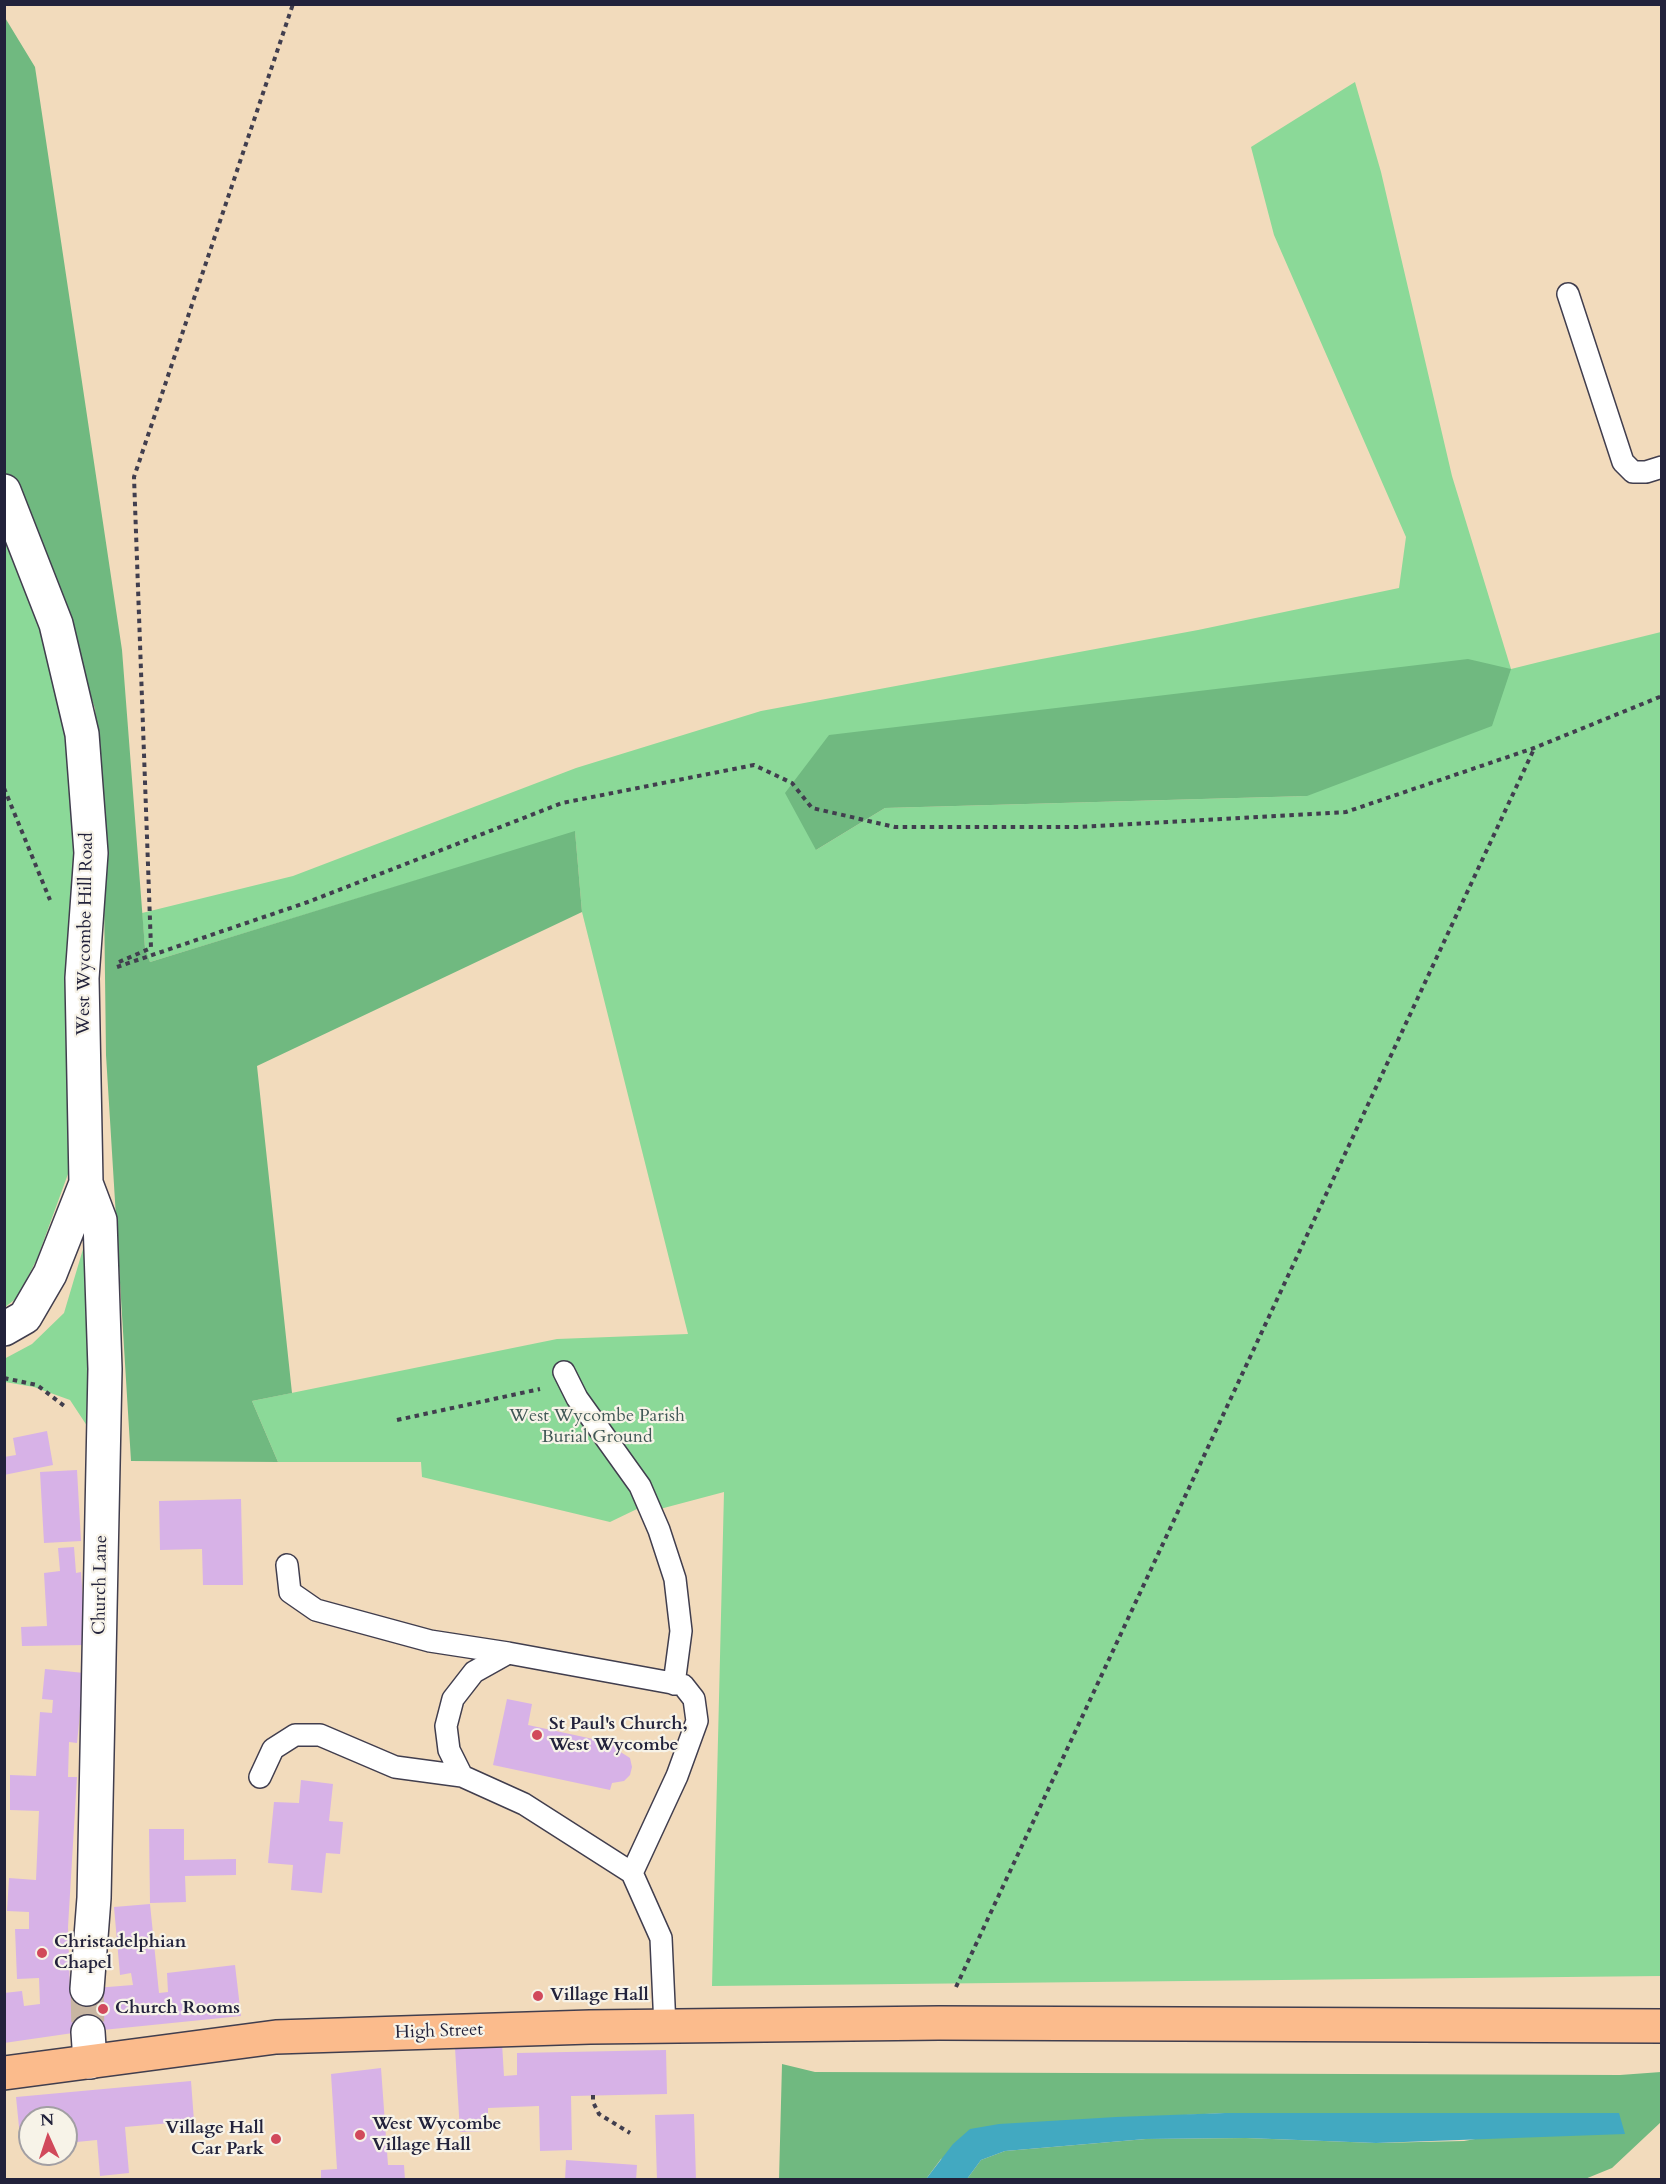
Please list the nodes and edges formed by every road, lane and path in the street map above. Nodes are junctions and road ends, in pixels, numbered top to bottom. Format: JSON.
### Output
{"nodes":[{"id":1,"x":293,"y":4,"type":"edge"},
{"id":2,"x":1568,"y":294,"type":"dead end"},
{"id":3,"x":1662,"y":467,"type":"edge"},
{"id":4,"x":4,"y":490,"type":"edge"},
{"id":5,"x":1662,"y":696,"type":"edge"},
{"id":6,"x":1534,"y":748,"type":"junction"},
{"id":7,"x":4,"y":788,"type":"edge"},
{"id":8,"x":52,"y":904,"type":"dead end"},
{"id":9,"x":82,"y":978,"type":"junction"},
{"id":10,"x":86,"y":1183,"type":"junction"},
{"id":11,"x":4,"y":1329,"type":"edge"},
{"id":12,"x":567,"y":1377,"type":"joint"},
{"id":13,"x":4,"y":1378,"type":"edge"},
{"id":14,"x":69,"y":1412,"type":"dead end"},
{"id":15,"x":397,"y":1420,"type":"dead end"},
{"id":16,"x":287,"y":1565,"type":"dead end"},
{"id":17,"x":508,"y":1653,"type":"junction"},
{"id":18,"x":674,"y":1684,"type":"junction"},
{"id":19,"x":462,"y":1776,"type":"junction"},
{"id":20,"x":260,"y":1777,"type":"dead end"},
{"id":21,"x":632,"y":1873,"type":"junction"},
{"id":22,"x":87,"y":1989,"type":"tunnel mouth"},
{"id":23,"x":939,"y":2023,"type":"junction"},
{"id":24,"x":1662,"y":2026,"type":"edge"},
{"id":25,"x":665,"y":2027,"type":"junction"},
{"id":26,"x":4,"y":2073,"type":"edge"},
{"id":27,"x":593,"y":2095,"type":"dead end"},
{"id":28,"x":630,"y":2133,"type":"dead end"}],
"edges":[{"from":1,"to":9,"type":"path"},
{"from":2,"to":3,"type":"lane"},
{"from":4,"to":9,"type":"street","name":"West Wycombe Hill Road"},
{"from":5,"to":6,"type":"path"},
{"from":6,"to":9,"type":"path"},
{"from":6,"to":23,"type":"path"},
{"from":7,"to":8,"type":"path"},
{"from":9,"to":10,"type":"street","name":"West Wycombe Hill Road"},
{"from":10,"to":11,"type":"street","name":"West Wycombe Hill Road"},
{"from":10,"to":22,"type":"street","name":"Church Lane"},
{"from":12,"to":15,"type":"path"},
{"from":12,"to":18,"type":"lane"},
{"from":13,"to":14,"type":"path"},
{"from":16,"to":17,"type":"lane"},
{"from":17,"to":18,"type":"lane"},
{"from":17,"to":19,"type":"lane"},
{"from":18,"to":21,"type":"lane"},
{"from":19,"to":20,"type":"lane"},
{"from":19,"to":21,"type":"lane"},
{"from":21,"to":25,"type":"lane"},
{"from":23,"to":24,"type":"main road","name":"High Street"},
{"from":23,"to":25,"type":"main road","name":"High Street"},
{"from":25,"to":26,"type":"main road","name":"High Street"},
{"from":27,"to":28,"type":"path"}]}
